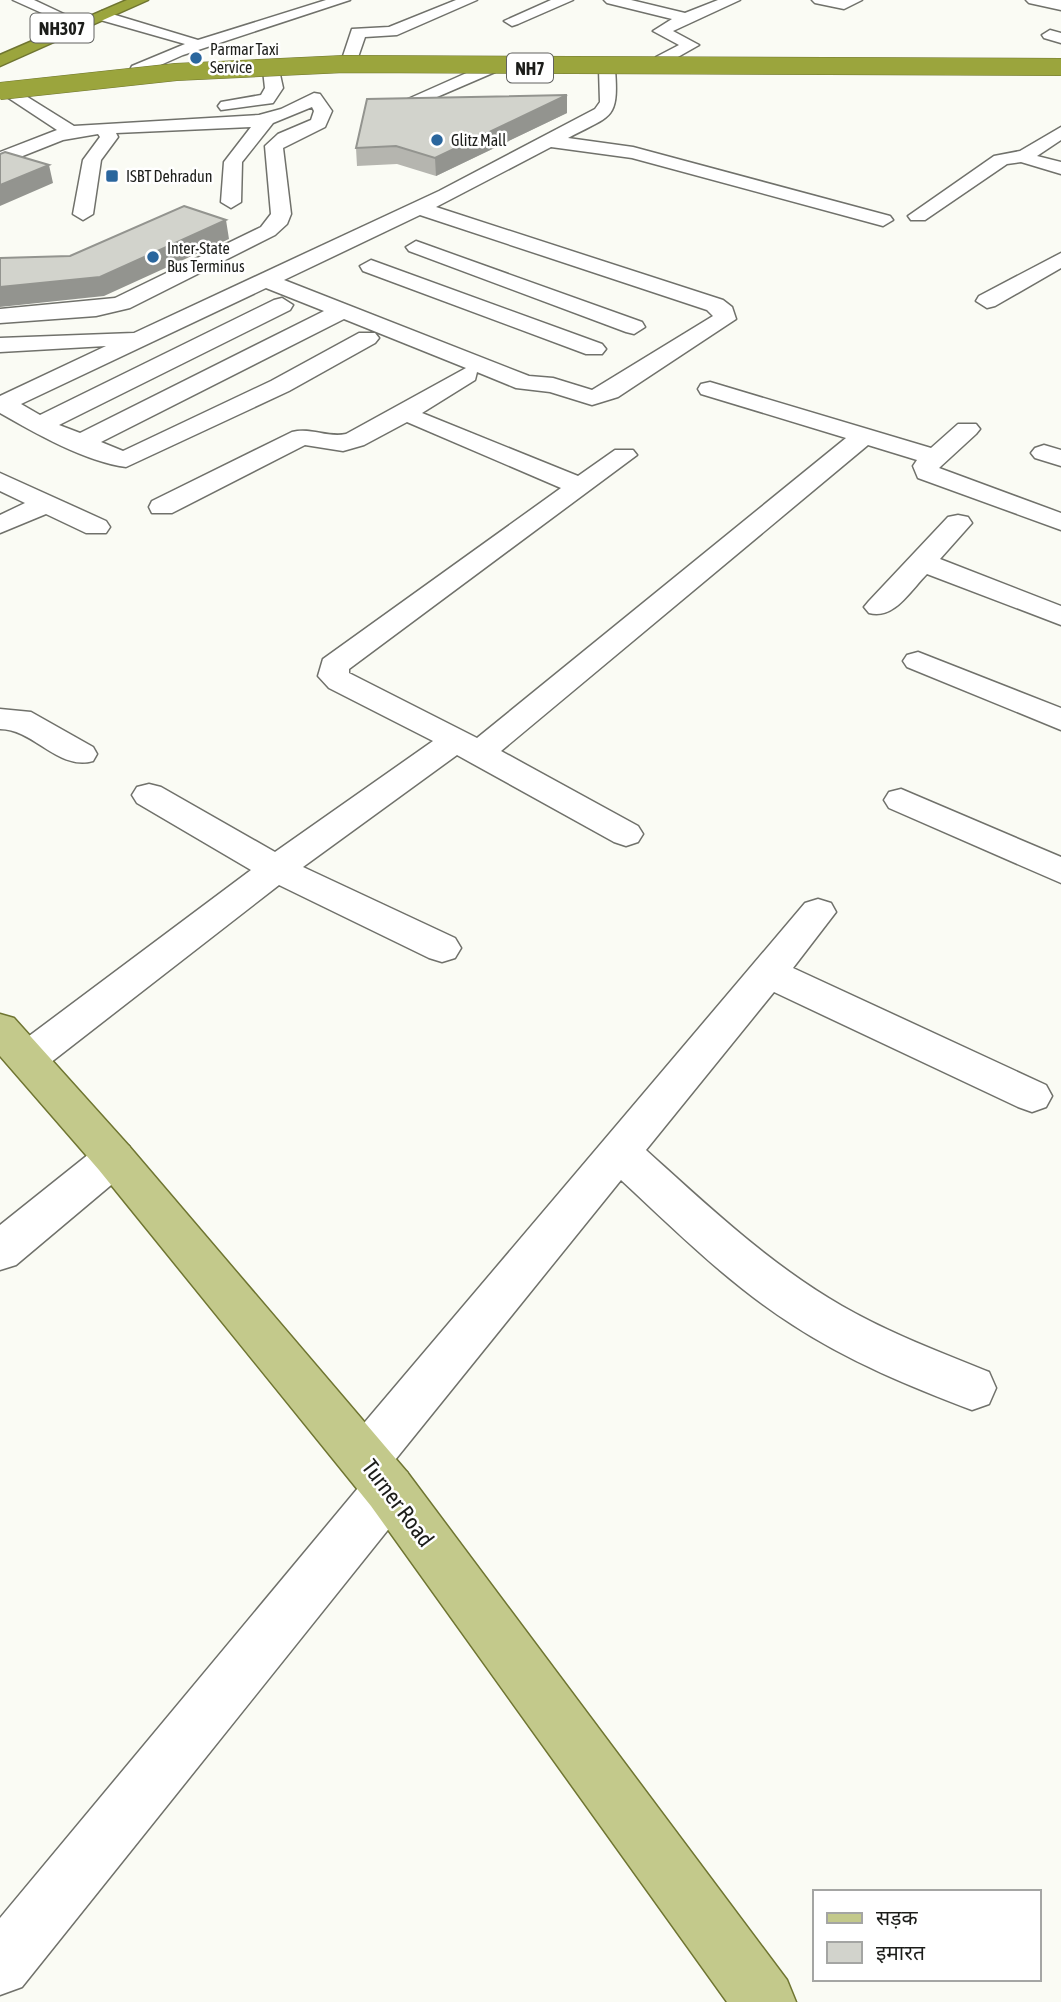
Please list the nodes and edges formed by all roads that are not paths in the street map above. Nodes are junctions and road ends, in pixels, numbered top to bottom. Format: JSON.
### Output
{"nodes":[{"id":1,"x":21,"y":0,"type":"edge"},
{"id":2,"x":109,"y":0,"type":"edge"},
{"id":3,"x":125,"y":0,"type":"edge"},
{"id":4,"x":140,"y":0,"type":"edge"},
{"id":5,"x":342,"y":0,"type":"edge"},
{"id":6,"x":469,"y":0,"type":"edge"},
{"id":7,"x":565,"y":0,"type":"edge"},
{"id":8,"x":611,"y":0,"type":"edge"},
{"id":9,"x":732,"y":0,"type":"edge"},
{"id":10,"x":820,"y":0,"type":"edge"},
{"id":11,"x":854,"y":0,"type":"edge"},
{"id":12,"x":1034,"y":0,"type":"edge"},
{"id":13,"x":1061,"y":5,"type":"edge"},
{"id":14,"x":64,"y":12,"type":"joint"},
{"id":15,"x":102,"y":16,"type":"junction"},
{"id":16,"x":686,"y":18,"type":"junction"},
{"id":17,"x":512,"y":21,"type":"dead end"},
{"id":18,"x":35,"y":25,"type":"dead end"},
{"id":19,"x":191,"y":41,"type":"dead end"},
{"id":20,"x":0,"y":47,"type":"edge"},
{"id":21,"x":0,"y":58,"type":"edge"},
{"id":22,"x":350,"y":59,"type":"junction"},
{"id":23,"x":662,"y":61,"type":"junction"},
{"id":24,"x":310,"y":64,"type":"junction"},
{"id":25,"x":1061,"y":67,"type":"edge"},
{"id":26,"x":489,"y":68,"type":"junction"},
{"id":27,"x":607,"y":69,"type":"junction"},
{"id":28,"x":138,"y":70,"type":"junction"},
{"id":29,"x":271,"y":70,"type":"junction"},
{"id":30,"x":3,"y":91,"type":"edge"},
{"id":31,"x":314,"y":97,"type":"junction"},
{"id":32,"x":417,"y":99,"type":"edge"},
{"id":33,"x":95,"y":110,"type":"dead end"},
{"id":34,"x":73,"y":113,"type":"dead end"},
{"id":35,"x":51,"y":118,"type":"junction"},
{"id":36,"x":267,"y":118,"type":"junction"},
{"id":37,"x":105,"y":129,"type":"junction"},
{"id":38,"x":71,"y":132,"type":"junction"},
{"id":39,"x":1061,"y":132,"type":"edge"},
{"id":40,"x":548,"y":141,"type":"junction"},
{"id":41,"x":594,"y":149,"type":"junction"},
{"id":42,"x":1026,"y":155,"type":"junction"},
{"id":43,"x":0,"y":159,"type":"edge"},
{"id":44,"x":558,"y":165,"type":"dead end"},
{"id":45,"x":1061,"y":168,"type":"edge"},
{"id":46,"x":231,"y":202,"type":"dead end"},
{"id":47,"x":419,"y":208,"type":"junction"},
{"id":48,"x":83,"y":215,"type":"dead end"},
{"id":49,"x":918,"y":216,"type":"dead end"},
{"id":50,"x":883,"y":220,"type":"dead end"},
{"id":51,"x":468,"y":223,"type":"junction"},
{"id":52,"x":416,"y":247,"type":"junction"},
{"id":53,"x":570,"y":259,"type":"junction"},
{"id":54,"x":1061,"y":259,"type":"edge"},
{"id":55,"x":371,"y":266,"type":"junction"},
{"id":56,"x":350,"y":276,"type":"dead end"},
{"id":57,"x":328,"y":285,"type":"dead end"},
{"id":58,"x":258,"y":286,"type":"junction"},
{"id":59,"x":518,"y":286,"type":"junction"},
{"id":60,"x":307,"y":295,"type":"junction"},
{"id":61,"x":687,"y":295,"type":"junction"},
{"id":62,"x":987,"y":301,"type":"dead end"},
{"id":63,"x":282,"y":305,"type":"junction"},
{"id":64,"x":480,"y":306,"type":"junction"},
{"id":65,"x":344,"y":310,"type":"junction"},
{"id":66,"x":0,"y":316,"type":"edge"},
{"id":67,"x":322,"y":321,"type":"junction"},
{"id":68,"x":634,"y":327,"type":"junction"},
{"id":69,"x":148,"y":337,"type":"junction"},
{"id":70,"x":433,"y":337,"type":"junction"},
{"id":71,"x":367,"y":338,"type":"junction"},
{"id":72,"x":0,"y":345,"type":"edge"},
{"id":73,"x":594,"y":349,"type":"junction"},
{"id":74,"x":467,"y":375,"type":"junction"},
{"id":75,"x":552,"y":375,"type":"junction"},
{"id":76,"x":0,"y":379,"type":"edge"},
{"id":77,"x":710,"y":389,"type":"dead end"},
{"id":78,"x":32,"y":392,"type":"junction"},
{"id":79,"x":1,"y":405,"type":"edge"},
{"id":80,"x":417,"y":419,"type":"dead end"},
{"id":81,"x":39,"y":425,"type":"junction"},
{"id":82,"x":967,"y":429,"type":"dead end"},
{"id":83,"x":866,"y":434,"type":"junction"},
{"id":84,"x":80,"y":443,"type":"junction"},
{"id":85,"x":624,"y":455,"type":"dead end"},
{"id":86,"x":935,"y":457,"type":"junction"},
{"id":87,"x":0,"y":481,"type":"edge"},
{"id":88,"x":578,"y":486,"type":"junction"},
{"id":89,"x":45,"y":503,"type":"junction"},
{"id":90,"x":162,"y":507,"type":"dead end"},
{"id":91,"x":1061,"y":522,"type":"edge"},
{"id":92,"x":958,"y":523,"type":"dead end"},
{"id":93,"x":0,"y":525,"type":"edge"},
{"id":94,"x":96,"y":527,"type":"dead end"},
{"id":95,"x":922,"y":562,"type":"junction"},
{"id":96,"x":879,"y":607,"type":"dead end"},
{"id":97,"x":1061,"y":616,"type":"edge"},
{"id":98,"x":918,"y":660,"type":"dead end"},
{"id":99,"x":0,"y":719,"type":"edge"},
{"id":100,"x":1061,"y":720,"type":"edge"},
{"id":101,"x":467,"y":747,"type":"junction"},
{"id":102,"x":80,"y":754,"type":"dead end"},
{"id":103,"x":149,"y":794,"type":"dead end"},
{"id":104,"x":901,"y":800,"type":"dead end"},
{"id":105,"x":626,"y":834,"type":"dead end"},
{"id":106,"x":276,"y":869,"type":"junction"},
{"id":107,"x":1061,"y":871,"type":"edge"},
{"id":108,"x":818,"y":912,"type":"dead end"},
{"id":109,"x":442,"y":948,"type":"dead end"},
{"id":110,"x":768,"y":972,"type":"junction"},
{"id":111,"x":11,"y":1049,"type":"edge"},
{"id":112,"x":1032,"y":1096,"type":"dead end"},
{"id":113,"x":619,"y":1152,"type":"junction"},
{"id":114,"x":114,"y":1158,"type":"junction"},
{"id":115,"x":0,"y":1251,"type":"edge"},
{"id":116,"x":972,"y":1388,"type":"dead end"},
{"id":117,"x":377,"y":1474,"type":"junction"},
{"id":118,"x":0,"y":1965,"type":"edge"},
{"id":119,"x":765,"y":2002,"type":"edge"}],
"edges":[{"from":1,"to":14,"type":"street"},
{"from":2,"to":20,"type":"highway","number":"NH307"},
{"from":3,"to":21,"type":"highway","number":"NH307"},
{"from":4,"to":15,"type":"highway"},
{"from":5,"to":28,"type":"street"},
{"from":6,"to":22,"type":"street"},
{"from":7,"to":17,"type":"street"},
{"from":8,"to":16,"type":"street"},
{"from":9,"to":16,"type":"street"},
{"from":10,"to":11,"type":"street"},
{"from":12,"to":13,"type":"street"},
{"from":14,"to":18,"type":"highway"},
{"from":15,"to":19,"type":"street"},
{"from":15,"to":21,"type":"highway"},
{"from":16,"to":23,"type":"street"},
{"from":22,"to":23,"type":"highway","number":"NH7"},
{"from":22,"to":24,"type":"highway","number":"NH7"},
{"from":23,"to":25,"type":"highway","number":"NH7"},
{"from":24,"to":26,"type":"highway","number":"NH7"},
{"from":24,"to":28,"type":"highway","number":"NH7"},
{"from":24,"to":29,"type":"highway","number":"NH7"},
{"from":24,"to":31,"type":"street"},
{"from":25,"to":27,"type":"highway","number":"NH7"},
{"from":25,"to":30,"type":"highway","bridge":true},
{"from":26,"to":27,"type":"highway","number":"NH7"},
{"from":26,"to":32,"type":"street"},
{"from":27,"to":40,"type":"street"},
{"from":28,"to":30,"type":"highway","number":"NH7"},
{"from":29,"to":30,"type":"highway","number":"NH7"},
{"from":29,"to":33,"type":"street"},
{"from":30,"to":35,"type":"street"},
{"from":31,"to":36,"type":"street"},
{"from":31,"to":66,"type":"street"},
{"from":34,"to":35,"type":"street"},
{"from":35,"to":38,"type":"street"},
{"from":36,"to":37,"type":"street"},
{"from":36,"to":46,"type":"street"},
{"from":37,"to":38,"type":"street"},
{"from":37,"to":48,"type":"street"},
{"from":38,"to":43,"type":"street"},
{"from":39,"to":42,"type":"street"},
{"from":40,"to":41,"type":"street"},
{"from":40,"to":47,"type":"street"},
{"from":41,"to":44,"type":"street"},
{"from":41,"to":50,"type":"street"},
{"from":42,"to":45,"type":"street"},
{"from":42,"to":49,"type":"street"},
{"from":47,"to":51,"type":"street"},
{"from":47,"to":58,"type":"street"},
{"from":51,"to":52,"type":"street"},
{"from":51,"to":53,"type":"street"},
{"from":52,"to":55,"type":"street"},
{"from":52,"to":59,"type":"street"},
{"from":53,"to":59,"type":"street"},
{"from":53,"to":61,"type":"street"},
{"from":54,"to":62,"type":"street"},
{"from":55,"to":56,"type":"street"},
{"from":55,"to":64,"type":"street"},
{"from":57,"to":60,"type":"street"},
{"from":58,"to":60,"type":"street"},
{"from":58,"to":63,"type":"street"},
{"from":58,"to":69,"type":"street"},
{"from":59,"to":64,"type":"street"},
{"from":59,"to":68,"type":"street"},
{"from":60,"to":65,"type":"street"},
{"from":61,"to":68,"type":"street"},
{"from":61,"to":75,"type":"street"},
{"from":63,"to":67,"type":"street"},
{"from":63,"to":81,"type":"street"},
{"from":64,"to":70,"type":"street"},
{"from":64,"to":73,"type":"street"},
{"from":65,"to":67,"type":"street"},
{"from":65,"to":70,"type":"street"},
{"from":67,"to":71,"type":"street"},
{"from":67,"to":84,"type":"street"},
{"from":68,"to":73,"type":"street"},
{"from":69,"to":72,"type":"street"},
{"from":69,"to":78,"type":"street"},
{"from":70,"to":71,"type":"street"},
{"from":70,"to":74,"type":"street"},
{"from":70,"to":75,"type":"street"},
{"from":71,"to":84,"type":"street"},
{"from":73,"to":75,"type":"street"},
{"from":74,"to":75,"type":"street"},
{"from":74,"to":90,"type":"street"},
{"from":76,"to":78,"type":"street"},
{"from":77,"to":83,"type":"street"},
{"from":78,"to":79,"type":"street"},
{"from":79,"to":81,"type":"street"},
{"from":80,"to":88,"type":"street"},
{"from":81,"to":84,"type":"street"},
{"from":82,"to":86,"type":"street"},
{"from":83,"to":86,"type":"street"},
{"from":83,"to":101,"type":"street"},
{"from":85,"to":88,"type":"street"},
{"from":86,"to":91,"type":"street"},
{"from":87,"to":89,"type":"street"},
{"from":88,"to":101,"type":"street"},
{"from":89,"to":93,"type":"street"},
{"from":89,"to":94,"type":"street"},
{"from":92,"to":95,"type":"street"},
{"from":95,"to":96,"type":"street"},
{"from":95,"to":97,"type":"street"},
{"from":98,"to":100,"type":"street"},
{"from":99,"to":102,"type":"street"},
{"from":101,"to":105,"type":"street"},
{"from":101,"to":106,"type":"street"},
{"from":103,"to":106,"type":"street"},
{"from":104,"to":107,"type":"street"},
{"from":106,"to":109,"type":"street"},
{"from":106,"to":111,"type":"street"},
{"from":108,"to":110,"type":"street"},
{"from":110,"to":112,"type":"street"},
{"from":110,"to":113,"type":"street"},
{"from":111,"to":114,"type":"main road","name":"Turner Road"},
{"from":113,"to":116,"type":"street"},
{"from":113,"to":117,"type":"street"},
{"from":114,"to":115,"type":"street"},
{"from":114,"to":117,"type":"main road","name":"Turner Road"},
{"from":117,"to":118,"type":"street"},
{"from":117,"to":119,"type":"main road","name":"Turner Road"}]}
